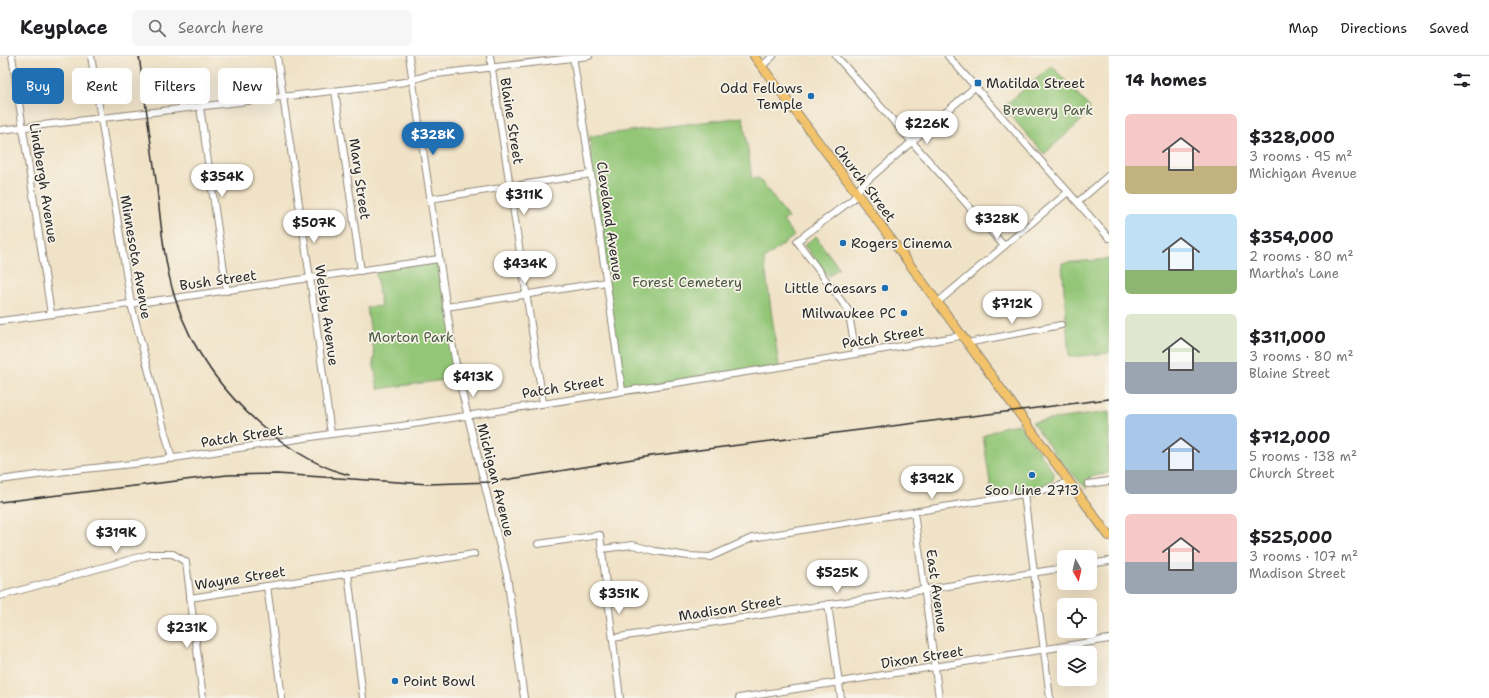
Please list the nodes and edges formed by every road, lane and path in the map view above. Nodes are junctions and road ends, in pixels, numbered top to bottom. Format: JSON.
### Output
{"nodes":[{"id":1,"x":12,"y":56,"type":"edge"},
{"id":2,"x":91,"y":56,"type":"edge"},
{"id":3,"x":278,"y":56,"type":"edge"},
{"id":4,"x":409,"y":56,"type":"edge"},
{"id":5,"x":490,"y":56,"type":"edge"},
{"id":6,"x":589,"y":56,"type":"edge"},
{"id":7,"x":754,"y":56,"type":"edge"},
{"id":8,"x":773,"y":56,"type":"edge"},
{"id":9,"x":836,"y":56,"type":"edge"},
{"id":10,"x":948,"y":56,"type":"edge"},
{"id":11,"x":573,"y":57,"type":"edge"},
{"id":12,"x":762,"y":66,"type":"junction"},
{"id":13,"x":492,"y":68,"type":"junction"},
{"id":14,"x":412,"y":79,"type":"junction"},
{"id":15,"x":976,"y":86,"type":"junction"},
{"id":16,"x":335,"y":91,"type":"junction"},
{"id":17,"x":284,"y":97,"type":"junction"},
{"id":18,"x":200,"y":108,"type":"junction"},
{"id":19,"x":101,"y":118,"type":"junction"},
{"id":20,"x":23,"y":128,"type":"junction"},
{"id":21,"x":0,"y":130,"type":"edge"},
{"id":22,"x":912,"y":141,"type":"junction"},
{"id":23,"x":591,"y":174,"type":"junction"},
{"id":24,"x":1109,"y":175,"type":"edge"},
{"id":25,"x":510,"y":186,"type":"junction"},
{"id":26,"x":1068,"y":192,"type":"junction"},
{"id":27,"x":856,"y":193,"type":"junction"},
{"id":28,"x":430,"y":199,"type":"junction"},
{"id":29,"x":1078,"y":202,"type":"junction"},
{"id":30,"x":1109,"y":238,"type":"edge"},
{"id":31,"x":1004,"y":246,"type":"junction"},
{"id":32,"x":439,"y":259,"type":"junction"},
{"id":33,"x":361,"y":271,"type":"junction"},
{"id":34,"x":310,"y":278,"type":"junction"},
{"id":35,"x":606,"y":282,"type":"junction"},
{"id":36,"x":227,"y":291,"type":"junction"},
{"id":37,"x":526,"y":294,"type":"junction"},
{"id":38,"x":938,"y":302,"type":"junction"},
{"id":39,"x":131,"y":304,"type":"junction"},
{"id":40,"x":446,"y":306,"type":"junction"},
{"id":41,"x":52,"y":314,"type":"junction"},
{"id":42,"x":0,"y":321,"type":"edge"},
{"id":43,"x":1061,"y":325,"type":"dead end"},
{"id":44,"x":962,"y":335,"type":"junction"},
{"id":45,"x":967,"y":343,"type":"junction"},
{"id":46,"x":856,"y":353,"type":"junction"},
{"id":47,"x":622,"y":390,"type":"junction"},
{"id":48,"x":543,"y":403,"type":"junction"},
{"id":49,"x":468,"y":415,"type":"junction"},
{"id":50,"x":331,"y":434,"type":"junction"},
{"id":51,"x":172,"y":458,"type":"junction"},
{"id":52,"x":0,"y":480,"type":"edge"},
{"id":53,"x":1109,"y":480,"type":"edge"},
{"id":54,"x":1068,"y":481,"type":"junction"},
{"id":55,"x":1088,"y":484,"type":"dead end"},
{"id":56,"x":1024,"y":494,"type":"junction"},
{"id":57,"x":914,"y":512,"type":"junction"},
{"id":58,"x":1109,"y":527,"type":"edge"},
{"id":59,"x":1109,"y":536,"type":"edge"},
{"id":60,"x":538,"y":544,"type":"dead end"},
{"id":61,"x":602,"y":549,"type":"junction"},
{"id":62,"x":474,"y":554,"type":"dead end"},
{"id":63,"x":1109,"y":561,"type":"edge"},
{"id":64,"x":1097,"y":563,"type":"edge"},
{"id":65,"x":1057,"y":569,"type":"edge"},
{"id":66,"x":1034,"y":572,"type":"junction"},
{"id":67,"x":348,"y":573,"type":"junction"},
{"id":68,"x":267,"y":586,"type":"junction"},
{"id":69,"x":924,"y":589,"type":"junction"},
{"id":70,"x":0,"y":596,"type":"edge"},
{"id":71,"x":190,"y":598,"type":"junction"},
{"id":72,"x":828,"y":604,"type":"junction"},
{"id":73,"x":613,"y":638,"type":"junction"},
{"id":74,"x":1109,"y":639,"type":"edge"},
{"id":75,"x":1044,"y":650,"type":"junction"},
{"id":76,"x":935,"y":667,"type":"junction"},
{"id":77,"x":838,"y":682,"type":"junction"},
{"id":78,"x":203,"y":698,"type":"edge"},
{"id":79,"x":282,"y":698,"type":"edge"},
{"id":80,"x":363,"y":698,"type":"edge"},
{"id":81,"x":524,"y":698,"type":"edge"},
{"id":82,"x":620,"y":698,"type":"edge"},
{"id":83,"x":739,"y":698,"type":"edge"},
{"id":84,"x":841,"y":698,"type":"edge"},
{"id":85,"x":939,"y":698,"type":"edge"},
{"id":86,"x":1050,"y":698,"type":"edge"}],
"edges":[{"from":1,"to":20,"type":"street","name":"Lindbergh Avenue"},
{"from":2,"to":19,"type":"street","name":"Minnesota Avenue"},
{"from":3,"to":17,"type":"street","name":"Welsby Avenue"},
{"from":4,"to":14,"type":"street","name":"Michigan Avenue"},
{"from":5,"to":13,"type":"street","name":"Blaine Street"},
{"from":6,"to":11,"type":"street"},
{"from":7,"to":12,"type":"main road","name":"Church Street"},
{"from":8,"to":12,"type":"street"},
{"from":9,"to":22,"type":"street"},
{"from":10,"to":15,"type":"street"},
{"from":11,"to":13,"type":"street"},
{"from":11,"to":23,"type":"street","name":"Cleveland Avenue"},
{"from":12,"to":27,"type":"main road","name":"Church Street"},
{"from":13,"to":14,"type":"street"},
{"from":13,"to":25,"type":"street","name":"Blaine Street"},
{"from":14,"to":16,"type":"street"},
{"from":14,"to":28,"type":"street","name":"Michigan Avenue"},
{"from":15,"to":22,"type":"street"},
{"from":15,"to":26,"type":"street"},
{"from":16,"to":17,"type":"street"},
{"from":16,"to":33,"type":"street","name":"Mary Street"},
{"from":17,"to":18,"type":"street"},
{"from":17,"to":34,"type":"street","name":"Welsby Avenue"},
{"from":18,"to":19,"type":"street"},
{"from":18,"to":36,"type":"street"},
{"from":19,"to":20,"type":"street"},
{"from":19,"to":39,"type":"street","name":"Minnesota Avenue"},
{"from":20,"to":21,"type":"street"},
{"from":20,"to":41,"type":"street","name":"Lindbergh Avenue"},
{"from":22,"to":27,"type":"street"},
{"from":22,"to":31,"type":"street"},
{"from":23,"to":25,"type":"street"},
{"from":23,"to":35,"type":"street","name":"Cleveland Avenue"},
{"from":24,"to":29,"type":"street"},
{"from":25,"to":28,"type":"street"},
{"from":25,"to":37,"type":"street","name":"Blaine Street"},
{"from":26,"to":29,"type":"street"},
{"from":26,"to":31,"type":"street"},
{"from":27,"to":38,"type":"main road","name":"Church Street"},
{"from":27,"to":46,"type":"street"},
{"from":28,"to":32,"type":"street","name":"Michigan Avenue"},
{"from":29,"to":30,"type":"street"},
{"from":31,"to":38,"type":"street"},
{"from":32,"to":33,"type":"street","name":"Bush Street"},
{"from":32,"to":40,"type":"street","name":"Michigan Avenue"},
{"from":33,"to":34,"type":"street","name":"Bush Street"},
{"from":34,"to":36,"type":"street","name":"Bush Street"},
{"from":34,"to":50,"type":"street","name":"Welsby Avenue"},
{"from":35,"to":37,"type":"street"},
{"from":35,"to":47,"type":"street","name":"Cleveland Avenue"},
{"from":36,"to":39,"type":"street","name":"Bush Street"},
{"from":37,"to":40,"type":"street"},
{"from":37,"to":48,"type":"street","name":"Blaine Street"},
{"from":38,"to":44,"type":"main road","name":"Church Street"},
{"from":39,"to":41,"type":"street","name":"Bush Street"},
{"from":39,"to":51,"type":"street","name":"Minnesota Avenue"},
{"from":40,"to":49,"type":"street","name":"Michigan Avenue"},
{"from":41,"to":42,"type":"street","name":"Bush Street"},
{"from":43,"to":45,"type":"street"},
{"from":44,"to":45,"type":"main road","name":"Church Street"},
{"from":44,"to":46,"type":"street","name":"Patch Street"},
{"from":45,"to":54,"type":"main road","name":"Church Street"},
{"from":46,"to":47,"type":"street","name":"Patch Street"},
{"from":47,"to":48,"type":"street","name":"Patch Street"},
{"from":48,"to":49,"type":"street","name":"Patch Street"},
{"from":49,"to":50,"type":"street","name":"Patch Street"},
{"from":49,"to":81,"type":"street","name":"Michigan Avenue"},
{"from":50,"to":51,"type":"street","name":"Patch Street"},
{"from":51,"to":52,"type":"street","name":"Patch Street"},
{"from":53,"to":55,"type":"street"},
{"from":54,"to":56,"type":"street"},
{"from":54,"to":58,"type":"main road","name":"Church Street"},
{"from":54,"to":59,"type":"main road","name":"Church Street"},
{"from":56,"to":57,"type":"street"},
{"from":56,"to":66,"type":"street"},
{"from":57,"to":61,"type":"street"},
{"from":57,"to":69,"type":"street","name":"East Avenue"},
{"from":60,"to":61,"type":"street"},
{"from":61,"to":73,"type":"street"},
{"from":62,"to":67,"type":"street","name":"Wayne Street"},
{"from":63,"to":64,"type":"street"},
{"from":65,"to":66,"type":"street","name":"Madison Street"},
{"from":66,"to":69,"type":"street","name":"Madison Street"},
{"from":66,"to":75,"type":"street"},
{"from":67,"to":68,"type":"street","name":"Wayne Street"},
{"from":67,"to":80,"type":"street"},
{"from":68,"to":71,"type":"street","name":"Wayne Street"},
{"from":68,"to":79,"type":"street"},
{"from":69,"to":72,"type":"street","name":"Madison Street"},
{"from":69,"to":76,"type":"street","name":"East Avenue"},
{"from":70,"to":71,"type":"street","name":"Wayne Street"},
{"from":71,"to":78,"type":"street"},
{"from":72,"to":73,"type":"street","name":"Madison Street"},
{"from":72,"to":77,"type":"street"},
{"from":73,"to":82,"type":"street"},
{"from":74,"to":75,"type":"street","name":"Dixon Street"},
{"from":75,"to":76,"type":"street","name":"Dixon Street"},
{"from":75,"to":86,"type":"street"},
{"from":76,"to":77,"type":"street","name":"Dixon Street"},
{"from":76,"to":85,"type":"street","name":"East Avenue"},
{"from":77,"to":83,"type":"street","name":"Dixon Street"},
{"from":77,"to":84,"type":"street"}]}
